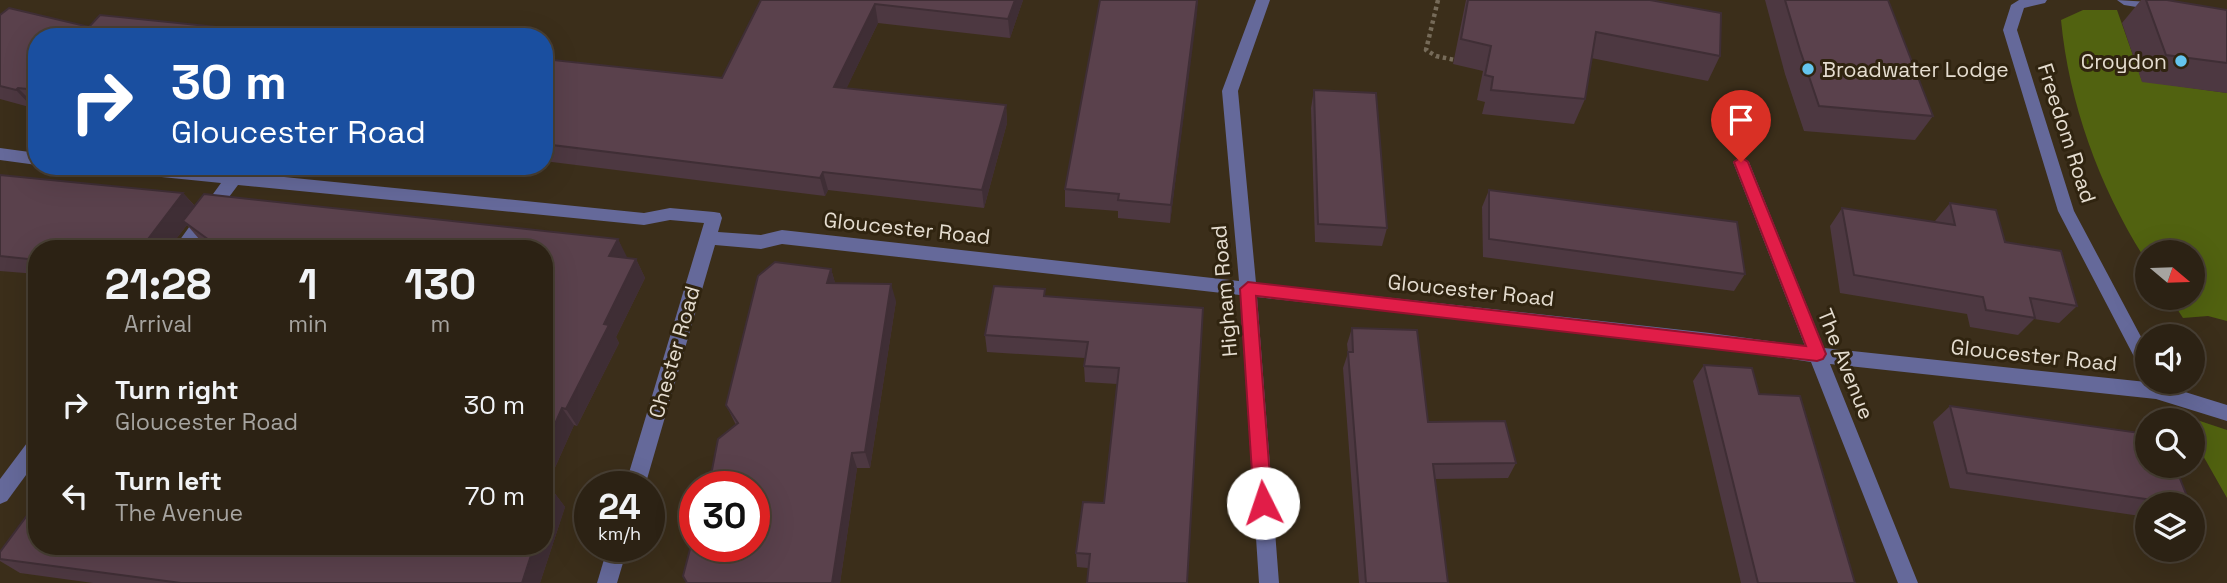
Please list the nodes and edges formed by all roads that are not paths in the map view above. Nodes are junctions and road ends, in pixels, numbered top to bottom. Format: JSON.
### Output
{"nodes":[{"id":1,"x":1263,"y":0,"type":"edge"},
{"id":2,"x":2040,"y":0,"type":"edge"},
{"id":3,"x":2124,"y":0,"type":"edge"},
{"id":4,"x":2175,"y":8,"type":"edge"},
{"id":5,"x":0,"y":154,"type":"edge"},
{"id":6,"x":28,"y":158,"type":"edge"},
{"id":7,"x":1741,"y":162,"type":"dead end"},
{"id":8,"x":203,"y":175,"type":"edge"},
{"id":9,"x":233,"y":178,"type":"junction"},
{"id":10,"x":707,"y":238,"type":"junction"},
{"id":11,"x":188,"y":240,"type":"edge"},
{"id":12,"x":1248,"y":289,"type":"junction"},
{"id":13,"x":2135,"y":342,"type":"edge"},
{"id":14,"x":1817,"y":354,"type":"junction"},
{"id":15,"x":2135,"y":384,"type":"edge"},
{"id":16,"x":2176,"y":394,"type":"edge"},
{"id":17,"x":2227,"y":413,"type":"edge"},
{"id":18,"x":28,"y":457,"type":"edge"},
{"id":19,"x":639,"y":471,"type":"edge"},
{"id":20,"x":0,"y":495,"type":"edge"},
{"id":21,"x":613,"y":562,"type":"edge"},
{"id":22,"x":607,"y":583,"type":"edge"},
{"id":23,"x":1269,"y":583,"type":"edge"},
{"id":24,"x":1908,"y":583,"type":"edge"}],
"edges":[{"from":1,"to":12,"type":"street","name":"Higham Road"},
{"from":2,"to":13,"type":"street","name":"Freedom Road"},
{"from":3,"to":4,"type":"street"},
{"from":5,"to":6,"type":"street"},
{"from":7,"to":14,"type":"street","name":"The Avenue"},
{"from":8,"to":9,"type":"street"},
{"from":9,"to":10,"type":"street","name":"Chester Road"},
{"from":9,"to":11,"type":"street"},
{"from":10,"to":12,"type":"street","name":"Gloucester Road"},
{"from":10,"to":19,"type":"street","name":"Chester Road"},
{"from":12,"to":14,"type":"street","name":"Gloucester Road"},
{"from":12,"to":23,"type":"street","name":"Higham Road"},
{"from":14,"to":15,"type":"street","name":"Gloucester Road"},
{"from":14,"to":24,"type":"street","name":"The Avenue"},
{"from":16,"to":17,"type":"street","name":"Gloucester Road"},
{"from":18,"to":20,"type":"street"},
{"from":21,"to":22,"type":"street"}]}
